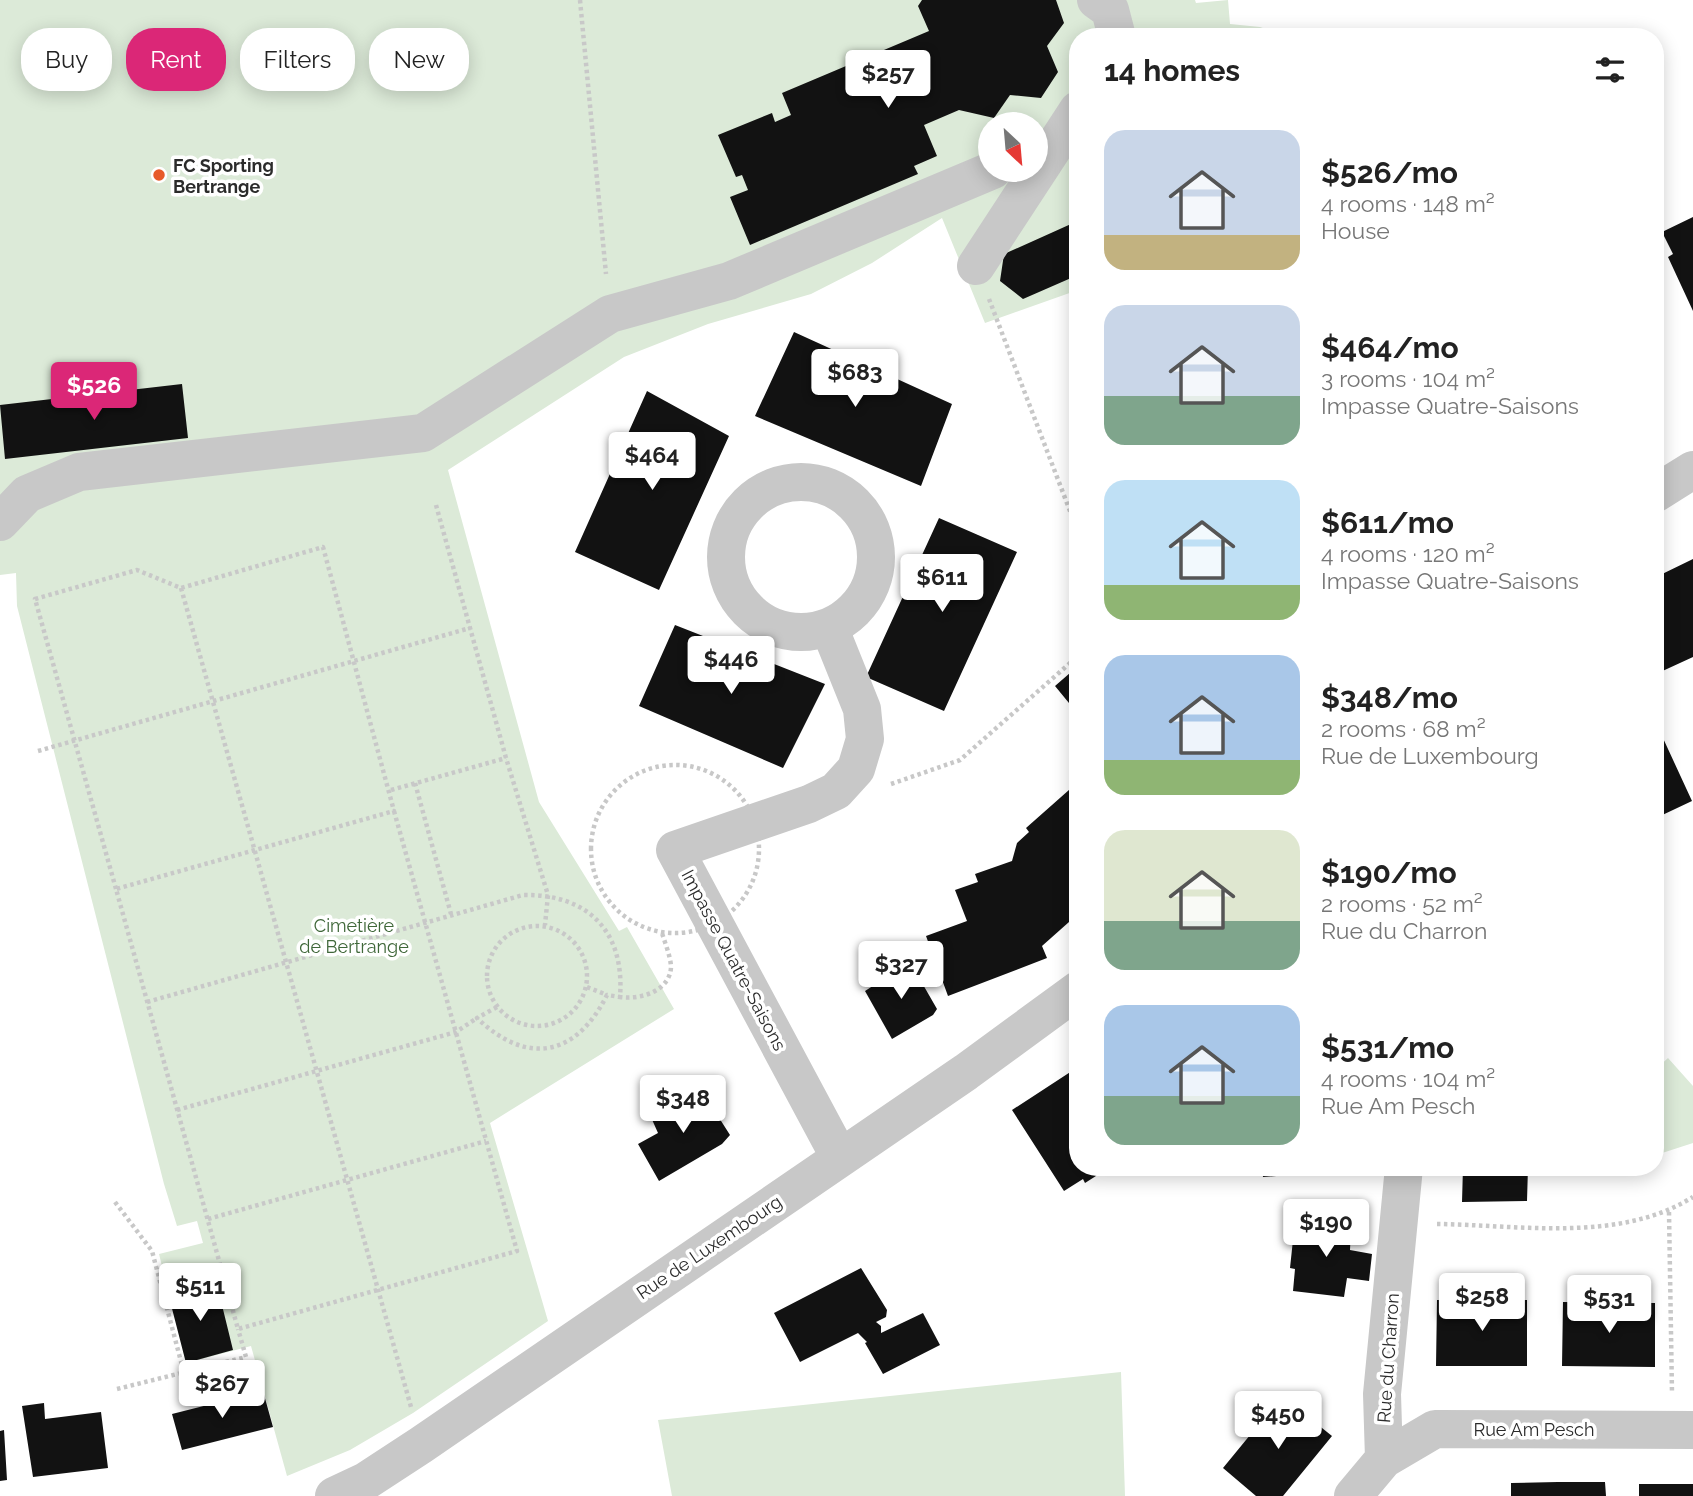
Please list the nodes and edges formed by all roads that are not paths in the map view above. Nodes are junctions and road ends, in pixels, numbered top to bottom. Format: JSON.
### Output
{"nodes":[{"id":1,"x":1096,"y":0,"type":"edge"},
{"id":2,"x":1115,"y":28,"type":"edge"},
{"id":3,"x":1069,"y":120,"type":"edge"},
{"id":4,"x":1048,"y":145,"type":"edge"},
{"id":5,"x":978,"y":176,"type":"edge"},
{"id":6,"x":1025,"y":182,"type":"edge"},
{"id":7,"x":976,"y":266,"type":"road end"},
{"id":8,"x":1693,"y":470,"type":"edge"},
{"id":9,"x":1664,"y":488,"type":"edge"},
{"id":10,"x":0,"y":522,"type":"edge"},
{"id":11,"x":829,"y":627,"type":"dead end"},
{"id":12,"x":1069,"y":996,"type":"edge"},
{"id":13,"x":840,"y":1157,"type":"junction"},
{"id":14,"x":1403,"y":1176,"type":"edge"},
{"id":15,"x":1683,"y":1430,"type":"edge"},
{"id":16,"x":1384,"y":1458,"type":"junction"},
{"id":17,"x":334,"y":1496,"type":"edge"},
{"id":18,"x":1353,"y":1496,"type":"edge"}],
"edges":[{"from":1,"to":2,"type":"street"},
{"from":3,"to":4,"type":"street"},
{"from":5,"to":10,"type":"street"},
{"from":6,"to":7,"type":"street"},
{"from":8,"to":9,"type":"street"},
{"from":11,"to":13,"type":"street","name":"Impasse Quatre-Saisons"},
{"from":12,"to":13,"type":"street","name":"Rue de Luxembourg"},
{"from":13,"to":17,"type":"street","name":"Rue de Luxembourg"},
{"from":14,"to":16,"type":"street","name":"Rue du Charron"},
{"from":15,"to":16,"type":"street","name":"Rue Am Pesch"},
{"from":16,"to":18,"type":"street"}]}
